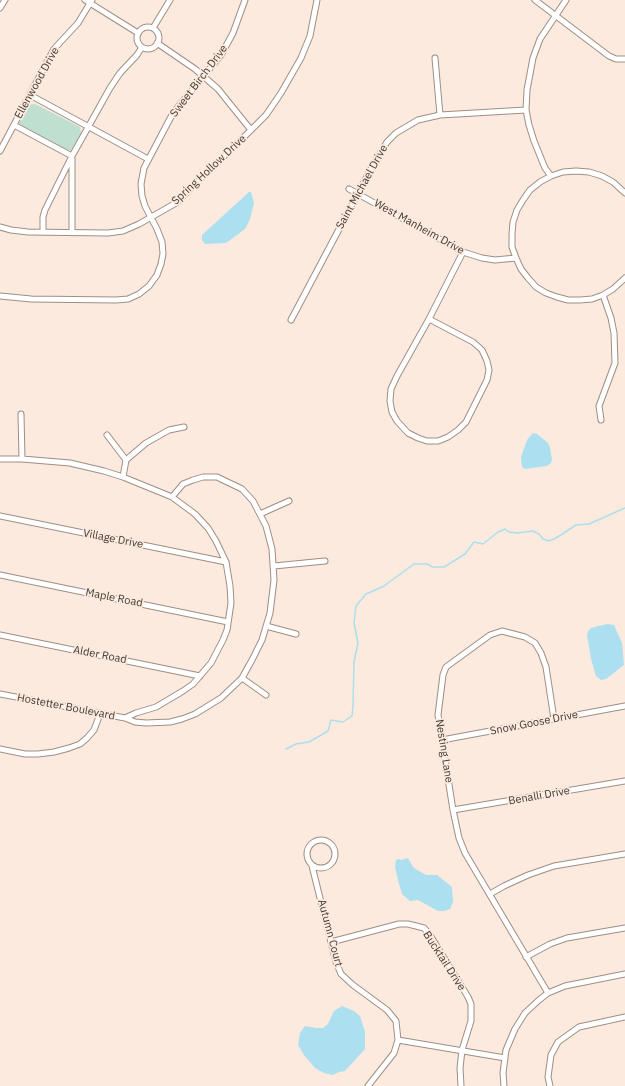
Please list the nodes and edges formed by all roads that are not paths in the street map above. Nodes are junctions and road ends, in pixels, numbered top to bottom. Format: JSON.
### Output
{"nodes":[{"id":1,"x":5,"y":0,"type":"edge"},
{"id":2,"x":85,"y":0,"type":"edge"},
{"id":3,"x":170,"y":0,"type":"edge"},
{"id":4,"x":245,"y":0,"type":"edge"},
{"id":5,"x":317,"y":0,"type":"edge"},
{"id":6,"x":535,"y":0,"type":"edge"},
{"id":7,"x":566,"y":0,"type":"edge"},
{"id":8,"x":91,"y":2,"type":"edge"},
{"id":9,"x":0,"y":8,"type":"edge"},
{"id":10,"x":555,"y":15,"type":"junction"},
{"id":11,"x":154,"y":28,"type":"junction"},
{"id":12,"x":138,"y":33,"type":"junction"},
{"id":13,"x":157,"y":43,"type":"junction"},
{"id":14,"x":142,"y":47,"type":"junction"},
{"id":15,"x":435,"y":58,"type":"dead end"},
{"id":16,"x":625,"y":59,"type":"edge"},
{"id":17,"x":204,"y":77,"type":"junction"},
{"id":18,"x":30,"y":95,"type":"junction"},
{"id":19,"x":526,"y":110,"type":"junction"},
{"id":20,"x":440,"y":115,"type":"junction"},
{"id":21,"x":14,"y":125,"type":"junction"},
{"id":22,"x":89,"y":127,"type":"junction"},
{"id":23,"x":251,"y":130,"type":"junction"},
{"id":24,"x":0,"y":151,"type":"edge"},
{"id":25,"x":72,"y":156,"type":"junction"},
{"id":26,"x":148,"y":159,"type":"junction"},
{"id":27,"x":550,"y":176,"type":"junction"},
{"id":28,"x":349,"y":189,"type":"dead end"},
{"id":29,"x":358,"y":193,"type":"junction"},
{"id":30,"x":625,"y":193,"type":"edge"},
{"id":31,"x":151,"y":217,"type":"junction"},
{"id":32,"x":0,"y":227,"type":"edge"},
{"id":33,"x":43,"y":232,"type":"junction"},
{"id":34,"x":72,"y":233,"type":"junction"},
{"id":35,"x":463,"y":252,"type":"junction"},
{"id":36,"x":516,"y":258,"type":"junction"},
{"id":37,"x":625,"y":278,"type":"edge"},
{"id":38,"x":603,"y":295,"type":"junction"},
{"id":39,"x":0,"y":296,"type":"edge"},
{"id":40,"x":429,"y":319,"type":"junction"},
{"id":41,"x":290,"y":320,"type":"dead end"},
{"id":42,"x":20,"y":414,"type":"dead end"},
{"id":43,"x":600,"y":420,"type":"dead end"},
{"id":44,"x":184,"y":427,"type":"dead end"},
{"id":45,"x":107,"y":435,"type":"dead end"},
{"id":46,"x":0,"y":459,"type":"edge"},
{"id":47,"x":22,"y":459,"type":"junction"},
{"id":48,"x":126,"y":460,"type":"junction"},
{"id":49,"x":123,"y":477,"type":"junction"},
{"id":50,"x":172,"y":497,"type":"junction"},
{"id":51,"x":289,"y":501,"type":"dead end"},
{"id":52,"x":260,"y":514,"type":"junction"},
{"id":53,"x":0,"y":516,"type":"edge"},
{"id":54,"x":325,"y":561,"type":"dead end"},
{"id":55,"x":226,"y":562,"type":"junction"},
{"id":56,"x":274,"y":566,"type":"junction"},
{"id":57,"x":0,"y":575,"type":"edge"},
{"id":58,"x":228,"y":622,"type":"junction"},
{"id":59,"x":266,"y":626,"type":"junction"},
{"id":60,"x":296,"y":634,"type":"dead end"},
{"id":61,"x":0,"y":635,"type":"edge"},
{"id":62,"x":200,"y":676,"type":"junction"},
{"id":63,"x":242,"y":678,"type":"junction"},
{"id":64,"x":0,"y":694,"type":"edge"},
{"id":65,"x":266,"y":695,"type":"dead end"},
{"id":66,"x":625,"y":706,"type":"edge"},
{"id":67,"x":100,"y":714,"type":"junction"},
{"id":68,"x":125,"y":718,"type":"junction"},
{"id":69,"x":554,"y":719,"type":"junction"},
{"id":70,"x":442,"y":740,"type":"junction"},
{"id":71,"x":0,"y":749,"type":"edge"},
{"id":72,"x":625,"y":781,"type":"edge"},
{"id":73,"x":454,"y":810,"type":"junction"},
{"id":74,"x":625,"y":854,"type":"edge"},
{"id":75,"x":312,"y":866,"type":"junction"},
{"id":76,"x":490,"y":894,"type":"junction"},
{"id":77,"x":625,"y":928,"type":"edge"},
{"id":78,"x":331,"y":942,"type":"junction"},
{"id":79,"x":526,"y":957,"type":"junction"},
{"id":80,"x":625,"y":974,"type":"edge"},
{"id":81,"x":548,"y":993,"type":"junction"},
{"id":82,"x":625,"y":1017,"type":"edge"},
{"id":83,"x":398,"y":1040,"type":"junction"},
{"id":84,"x":462,"y":1050,"type":"junction"},
{"id":85,"x":505,"y":1058,"type":"junction"},
{"id":86,"x":368,"y":1086,"type":"edge"},
{"id":87,"x":460,"y":1086,"type":"edge"},
{"id":88,"x":504,"y":1086,"type":"edge"},
{"id":89,"x":550,"y":1086,"type":"edge"}],
"edges":[{"from":1,"to":9,"type":"street"},
{"from":2,"to":8,"type":"street"},
{"from":3,"to":11,"type":"street"},
{"from":4,"to":17,"type":"street","name":"Sweet Birch Drive"},
{"from":5,"to":23,"type":"street","name":"Spring Hollow Drive"},
{"from":6,"to":10,"type":"street"},
{"from":7,"to":10,"type":"street"},
{"from":8,"to":12,"type":"street"},
{"from":8,"to":18,"type":"street","name":"Ellenwood Drive"},
{"from":10,"to":16,"type":"street"},
{"from":10,"to":19,"type":"street"},
{"from":11,"to":12,"type":"street"},
{"from":11,"to":13,"type":"street"},
{"from":12,"to":14,"type":"street"},
{"from":13,"to":14,"type":"street"},
{"from":13,"to":17,"type":"street"},
{"from":14,"to":22,"type":"street"},
{"from":15,"to":20,"type":"street"},
{"from":17,"to":23,"type":"street"},
{"from":17,"to":26,"type":"street","name":"Sweet Birch Drive"},
{"from":18,"to":21,"type":"street","name":"Ellenwood Drive"},
{"from":18,"to":22,"type":"street"},
{"from":19,"to":20,"type":"street","name":"Saint Michael Drive"},
{"from":19,"to":27,"type":"street"},
{"from":20,"to":29,"type":"street","name":"Saint Michael Drive"},
{"from":21,"to":24,"type":"street","name":"Ellenwood Drive"},
{"from":21,"to":25,"type":"street"},
{"from":22,"to":25,"type":"street"},
{"from":22,"to":26,"type":"street"},
{"from":23,"to":31,"type":"street","name":"Spring Hollow Drive"},
{"from":25,"to":33,"type":"street"},
{"from":25,"to":34,"type":"street"},
{"from":26,"to":31,"type":"street","name":"Sweet Birch Drive"},
{"from":27,"to":30,"type":"street"},
{"from":27,"to":36,"type":"street"},
{"from":28,"to":29,"type":"street","name":"West Manheim Drive"},
{"from":29,"to":35,"type":"street","name":"West Manheim Drive"},
{"from":29,"to":41,"type":"street","name":"Saint Michael Drive"},
{"from":31,"to":34,"type":"street","name":"Spring Hollow Drive"},
{"from":31,"to":39,"type":"street","name":"Sweet Birch Drive"},
{"from":32,"to":33,"type":"street","name":"Spring Hollow Drive"},
{"from":33,"to":34,"type":"street","name":"Spring Hollow Drive"},
{"from":35,"to":36,"type":"street","name":"West Manheim Drive"},
{"from":35,"to":40,"type":"street"},
{"from":36,"to":38,"type":"street"},
{"from":37,"to":38,"type":"street"},
{"from":38,"to":43,"type":"street"},
{"from":40,"to":40,"type":"street"},
{"from":42,"to":47,"type":"street"},
{"from":44,"to":48,"type":"street"},
{"from":45,"to":48,"type":"street"},
{"from":46,"to":47,"type":"street","name":"Hostetter Boulevard"},
{"from":47,"to":49,"type":"street","name":"Hostetter Boulevard"},
{"from":48,"to":49,"type":"street"},
{"from":49,"to":50,"type":"street","name":"Hostetter Boulevard"},
{"from":50,"to":52,"type":"street"},
{"from":50,"to":55,"type":"street","name":"Hostetter Boulevard"},
{"from":51,"to":52,"type":"street"},
{"from":52,"to":56,"type":"street"},
{"from":53,"to":55,"type":"street","name":"Village Drive"},
{"from":54,"to":56,"type":"street"},
{"from":55,"to":58,"type":"street","name":"Hostetter Boulevard"},
{"from":56,"to":59,"type":"street"},
{"from":57,"to":58,"type":"street","name":"Maple Road"},
{"from":58,"to":62,"type":"street","name":"Hostetter Boulevard"},
{"from":59,"to":60,"type":"street"},
{"from":59,"to":63,"type":"street"},
{"from":61,"to":62,"type":"street","name":"Alder Road"},
{"from":62,"to":68,"type":"street","name":"Hostetter Boulevard"},
{"from":63,"to":65,"type":"street"},
{"from":63,"to":68,"type":"street"},
{"from":64,"to":67,"type":"street","name":"Hostetter Boulevard"},
{"from":66,"to":69,"type":"street","name":"Snow Goose Drive"},
{"from":67,"to":68,"type":"street","name":"Hostetter Boulevard"},
{"from":67,"to":71,"type":"street"},
{"from":69,"to":70,"type":"street","name":"Snow Goose Drive"},
{"from":69,"to":70,"type":"street","name":"Nesting Lane"},
{"from":70,"to":73,"type":"street","name":"Nesting Lane"},
{"from":72,"to":73,"type":"street","name":"Benalli Drive"},
{"from":73,"to":76,"type":"street","name":"Nesting Lane"},
{"from":74,"to":76,"type":"street"},
{"from":75,"to":75,"type":"street","name":"Autumn Court"},
{"from":75,"to":78,"type":"street","name":"Autumn Court"},
{"from":76,"to":79,"type":"street","name":"Nesting Lane"},
{"from":77,"to":79,"type":"street"},
{"from":78,"to":83,"type":"street","name":"Autumn Court"},
{"from":78,"to":84,"type":"street","name":"Bucktail Drive"},
{"from":79,"to":81,"type":"street","name":"Nesting Lane"},
{"from":80,"to":81,"type":"street"},
{"from":81,"to":85,"type":"street"},
{"from":82,"to":89,"type":"street"},
{"from":83,"to":84,"type":"street"},
{"from":83,"to":86,"type":"street"},
{"from":84,"to":85,"type":"street"},
{"from":84,"to":87,"type":"street","name":"Bucktail Drive"},
{"from":85,"to":88,"type":"street"}]}
